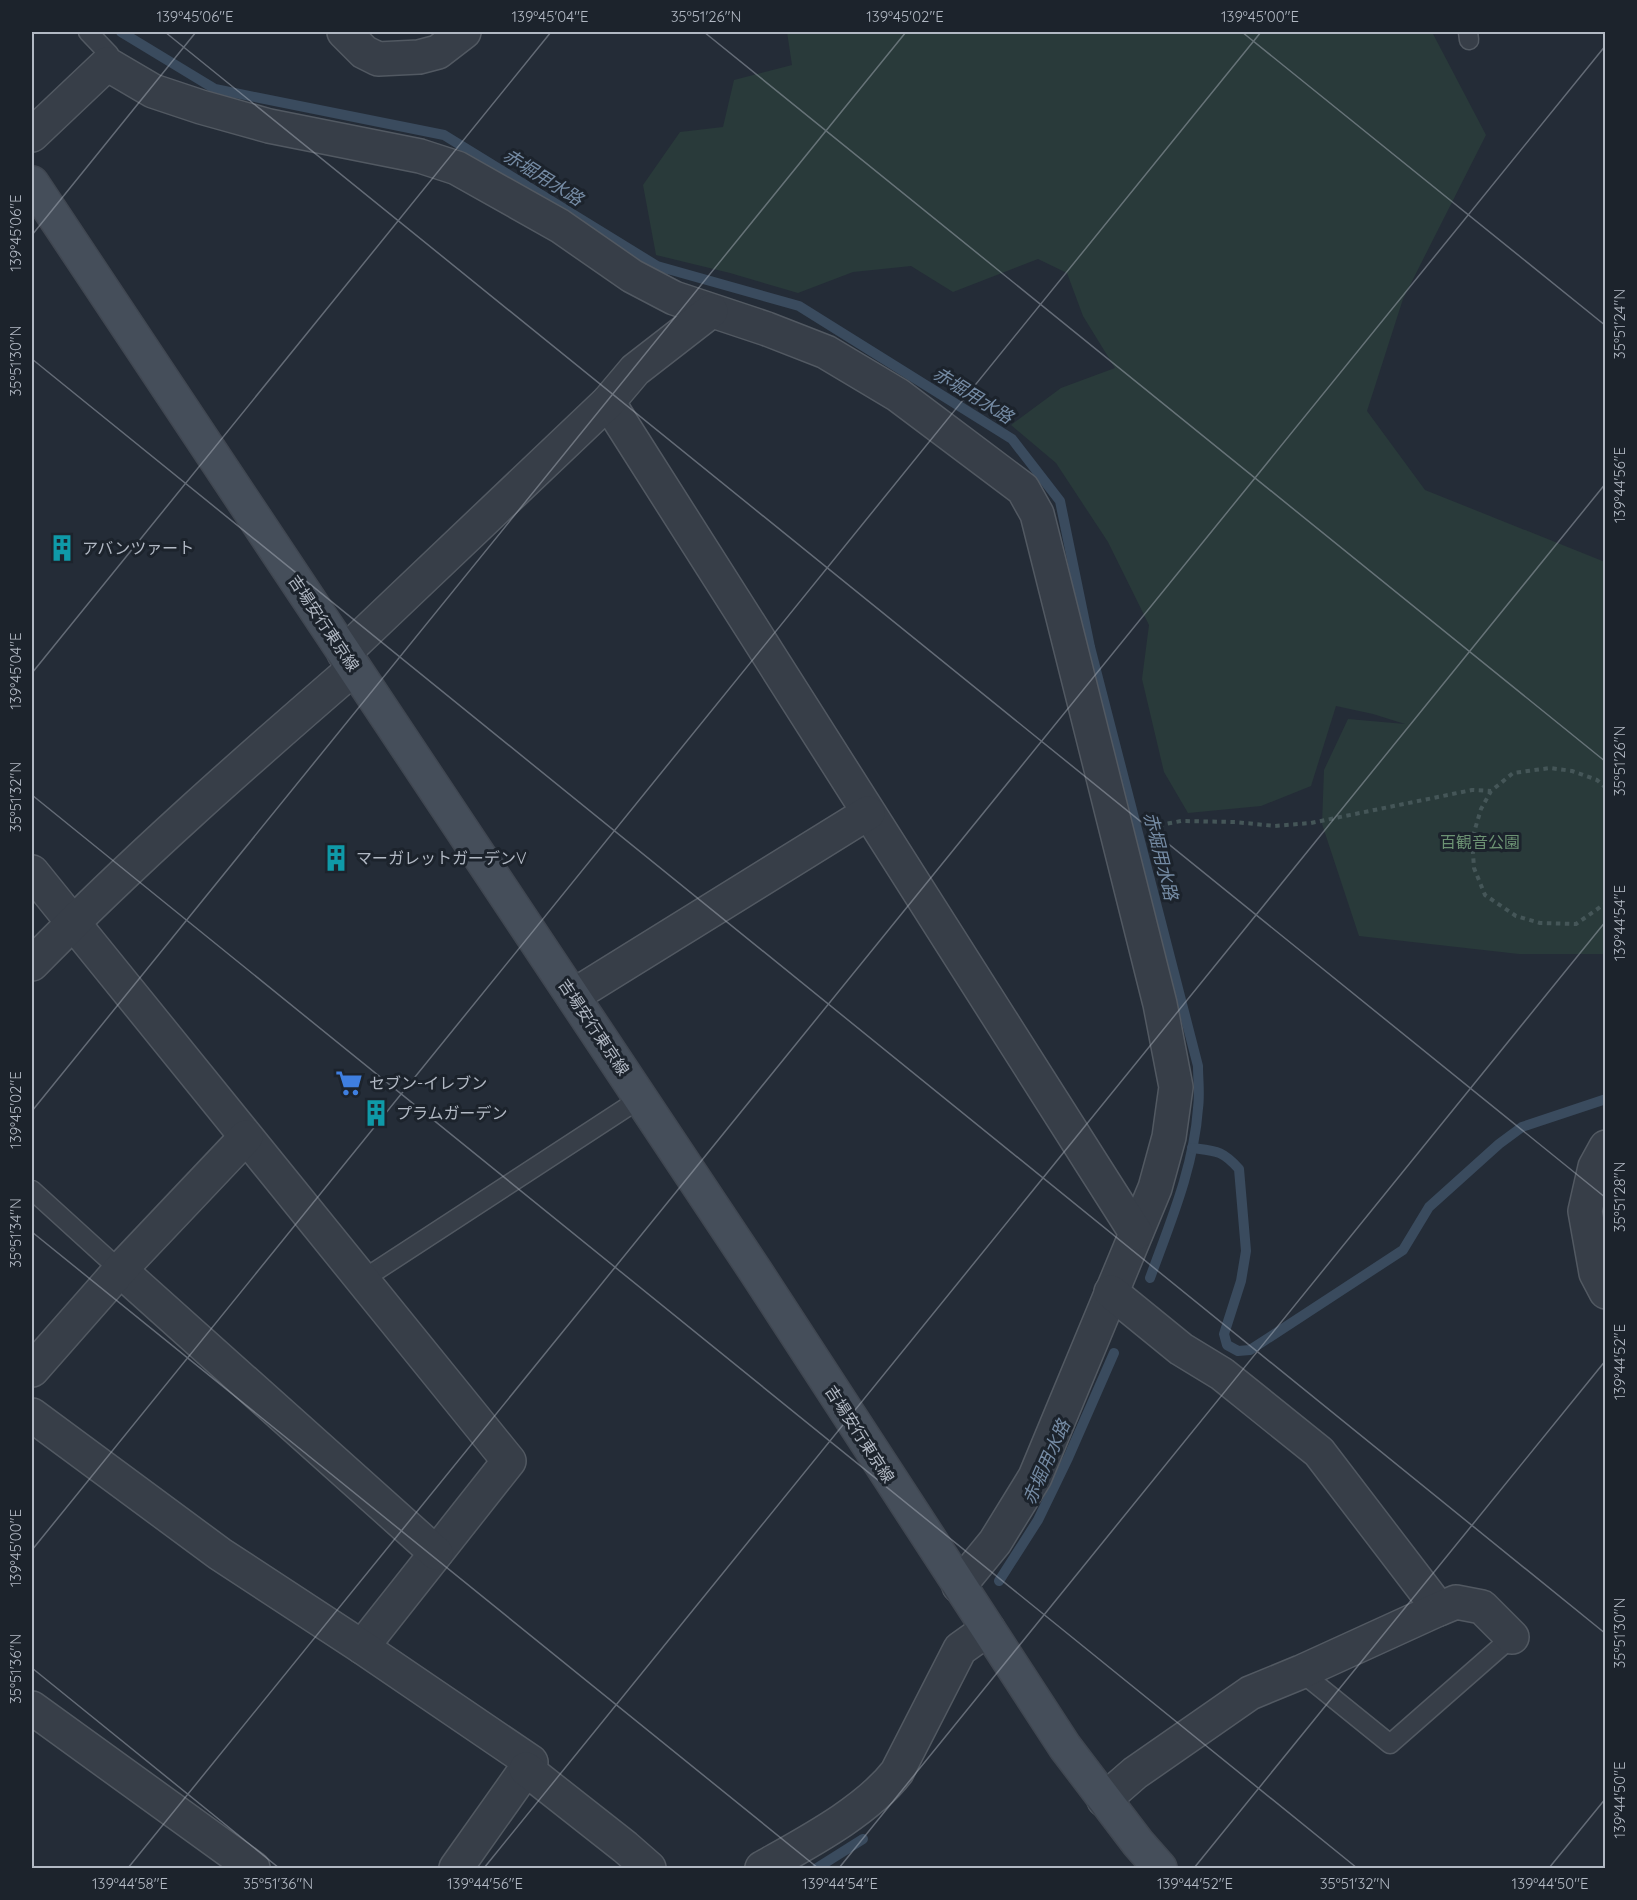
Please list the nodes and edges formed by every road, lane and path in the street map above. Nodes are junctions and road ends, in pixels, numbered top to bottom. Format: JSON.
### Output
{"nodes":[{"id":1,"x":88,"y":32,"type":"edge"},
{"id":2,"x":344,"y":32,"type":"edge"},
{"id":3,"x":464,"y":32,"type":"edge"},
{"id":4,"x":107,"y":64,"type":"junction"},
{"id":5,"x":32,"y":135,"type":"edge"},
{"id":6,"x":32,"y":183,"type":"edge"},
{"id":7,"x":711,"y":311,"type":"junction"},
{"id":8,"x":608,"y":402,"type":"junction"},
{"id":9,"x":349,"y":660,"type":"junction"},
{"id":10,"x":1605,"y":788,"type":"edge"},
{"id":11,"x":1491,"y":791,"type":"junction"},
{"id":12,"x":868,"y":813,"type":"junction"},
{"id":13,"x":1117,"y":834,"type":"junction"},
{"id":14,"x":32,"y":872,"type":"edge"},
{"id":15,"x":1605,"y":903,"type":"edge"},
{"id":16,"x":72,"y":923,"type":"junction"},
{"id":17,"x":32,"y":964,"type":"edge"},
{"id":18,"x":573,"y":996,"type":"junction"},
{"id":19,"x":641,"y":1098,"type":"junction"},
{"id":20,"x":246,"y":1137,"type":"junction"},
{"id":21,"x":1605,"y":1147,"type":"edge"},
{"id":22,"x":32,"y":1190,"type":"edge"},
{"id":23,"x":1136,"y":1233,"type":"junction"},
{"id":24,"x":120,"y":1270,"type":"junction"},
{"id":25,"x":362,"y":1280,"type":"junction"},
{"id":26,"x":1111,"y":1292,"type":"junction"},
{"id":27,"x":1605,"y":1292,"type":"edge"},
{"id":28,"x":32,"y":1370,"type":"edge"},
{"id":29,"x":32,"y":1415,"type":"edge"},
{"id":30,"x":436,"y":1553,"type":"junction"},
{"id":31,"x":959,"y":1586,"type":"junction"},
{"id":32,"x":1439,"y":1609,"type":"junction"},
{"id":33,"x":988,"y":1629,"type":"junction"},
{"id":34,"x":1512,"y":1637,"type":"joint"},
{"id":35,"x":362,"y":1647,"type":"junction"},
{"id":36,"x":1301,"y":1672,"type":"junction"},
{"id":37,"x":32,"y":1708,"type":"edge"},
{"id":38,"x":526,"y":1769,"type":"junction"},
{"id":39,"x":1104,"y":1800,"type":"junction"},
{"id":40,"x":253,"y":1869,"type":"edge"},
{"id":41,"x":456,"y":1869,"type":"edge"},
{"id":42,"x":649,"y":1869,"type":"edge"},
{"id":43,"x":762,"y":1869,"type":"edge"},
{"id":44,"x":1160,"y":1869,"type":"edge"}],
"edges":[{"from":1,"to":4,"type":"lane"},
{"from":2,"to":3,"type":"street"},
{"from":4,"to":5,"type":"street"},
{"from":4,"to":7,"type":"street"},
{"from":6,"to":9,"type":"main road","name":"吉場安行東京線"},
{"from":7,"to":8,"type":"street"},
{"from":7,"to":13,"type":"street"},
{"from":8,"to":9,"type":"street"},
{"from":8,"to":12,"type":"street"},
{"from":9,"to":16,"type":"street"},
{"from":9,"to":18,"type":"main road","name":"吉場安行東京線"},
{"from":10,"to":11,"type":"path"},
{"from":11,"to":13,"type":"path"},
{"from":11,"to":15,"type":"path"},
{"from":12,"to":18,"type":"street"},
{"from":12,"to":23,"type":"street"},
{"from":13,"to":23,"type":"street"},
{"from":14,"to":16,"type":"street"},
{"from":16,"to":17,"type":"street"},
{"from":16,"to":20,"type":"street"},
{"from":18,"to":19,"type":"main road","name":"吉場安行東京線"},
{"from":19,"to":25,"type":"lane"},
{"from":19,"to":31,"type":"main road","name":"吉場安行東京線"},
{"from":20,"to":24,"type":"street"},
{"from":20,"to":25,"type":"street"},
{"from":21,"to":27,"type":"street"},
{"from":22,"to":24,"type":"lane"},
{"from":23,"to":26,"type":"street"},
{"from":24,"to":28,"type":"street"},
{"from":24,"to":30,"type":"street"},
{"from":25,"to":30,"type":"street"},
{"from":26,"to":31,"type":"street"},
{"from":26,"to":32,"type":"street"},
{"from":29,"to":35,"type":"street"},
{"from":30,"to":35,"type":"street"},
{"from":31,"to":33,"type":"main road","name":"吉場安行東京線"},
{"from":32,"to":34,"type":"street"},
{"from":32,"to":36,"type":"street"},
{"from":33,"to":39,"type":"main road","name":"吉場安行東京線"},
{"from":33,"to":43,"type":"street"},
{"from":34,"to":36,"type":"lane"},
{"from":35,"to":38,"type":"street"},
{"from":36,"to":39,"type":"street"},
{"from":37,"to":40,"type":"street"},
{"from":38,"to":41,"type":"street"},
{"from":38,"to":42,"type":"street"},
{"from":39,"to":44,"type":"main road","name":"吉場安行東京線"}]}
